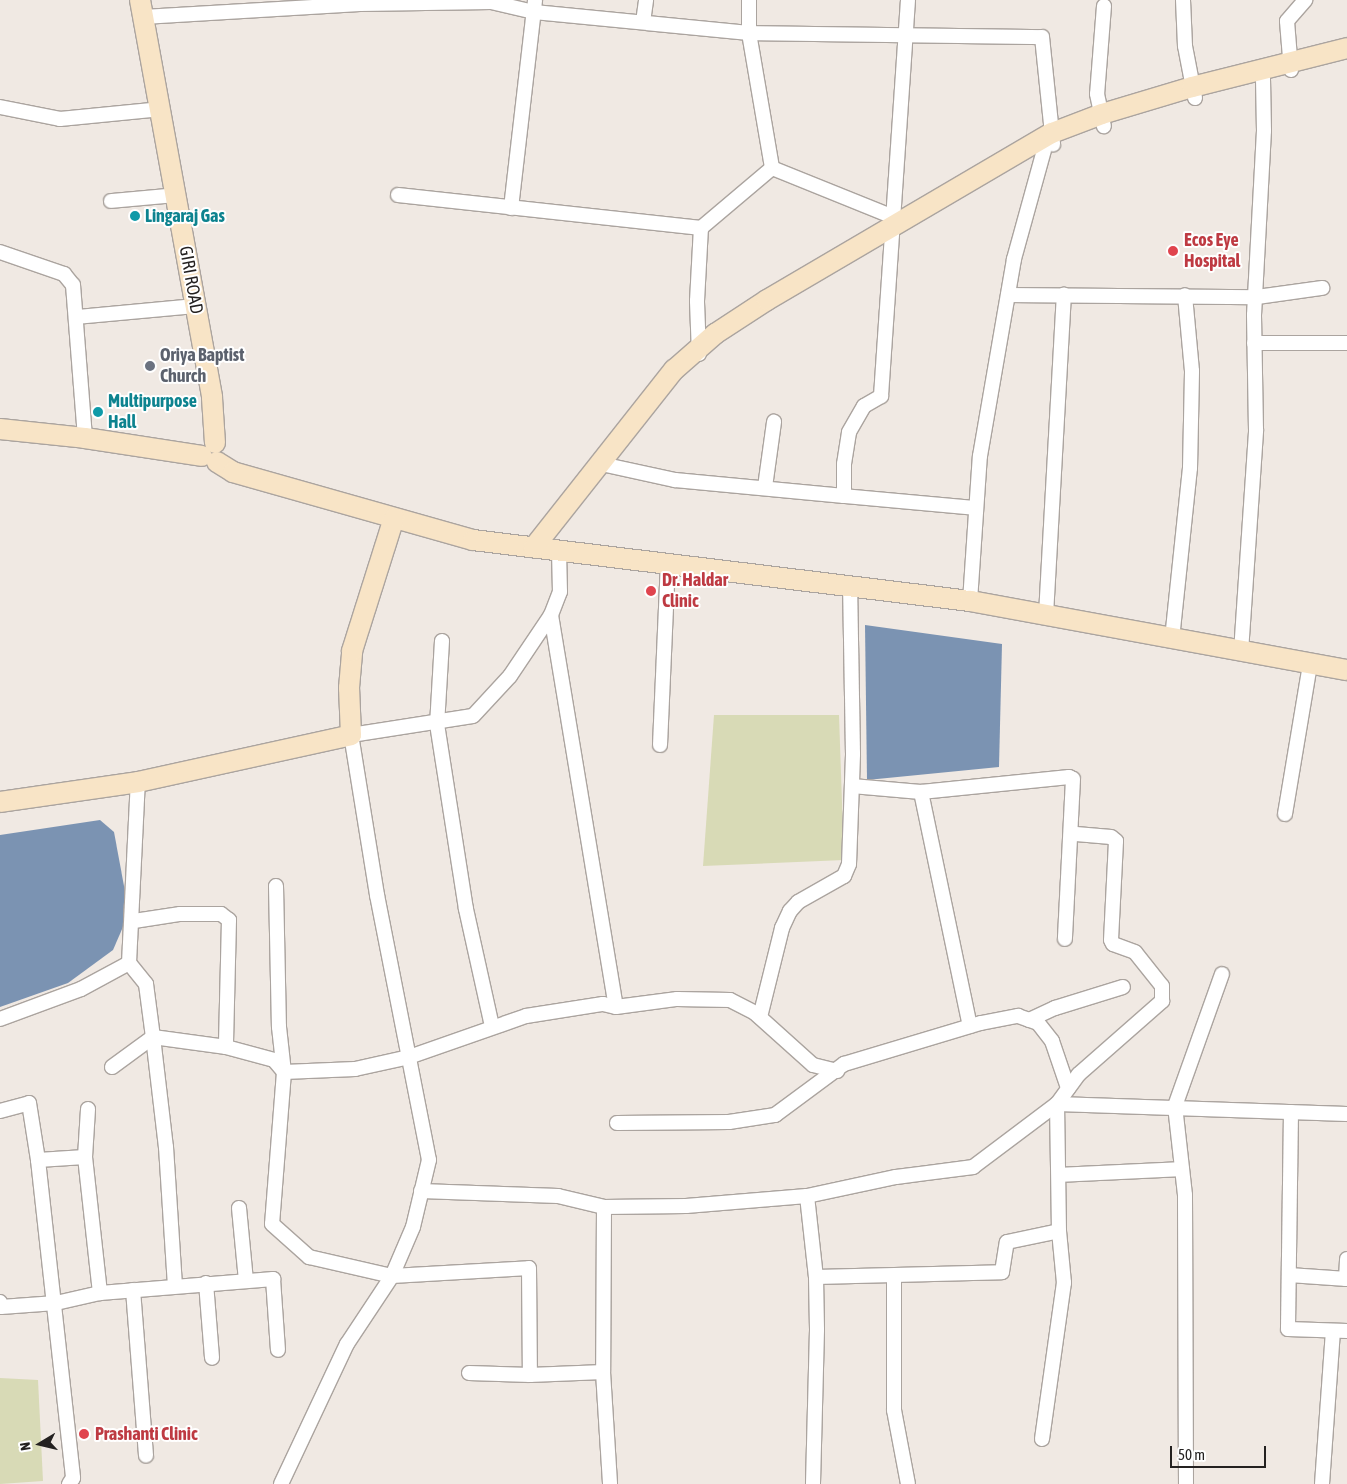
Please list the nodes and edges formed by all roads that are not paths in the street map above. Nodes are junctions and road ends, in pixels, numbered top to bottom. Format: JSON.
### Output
{"nodes":[{"id":1,"x":646,"y":0,"type":"edge"},
{"id":2,"x":748,"y":0,"type":"edge"},
{"id":3,"x":908,"y":0,"type":"edge"},
{"id":4,"x":1183,"y":0,"type":"edge"},
{"id":5,"x":1305,"y":0,"type":"edge"},
{"id":6,"x":239,"y":6,"type":"edge"},
{"id":7,"x":535,"y":6,"type":"edge"},
{"id":8,"x":1104,"y":6,"type":"dead end"},
{"id":9,"x":142,"y":8,"type":"edge"},
{"id":10,"x":643,"y":22,"type":"junction"},
{"id":11,"x":749,"y":33,"type":"junction"},
{"id":12,"x":904,"y":36,"type":"junction"},
{"id":13,"x":1347,"y":48,"type":"edge"},
{"id":14,"x":1347,"y":58,"type":"edge"},
{"id":15,"x":1290,"y":66,"type":"junction"},
{"id":16,"x":1262,"y":78,"type":"junction"},
{"id":17,"x":1193,"y":93,"type":"junction"},
{"id":18,"x":0,"y":107,"type":"edge"},
{"id":19,"x":162,"y":110,"type":"junction"},
{"id":20,"x":1103,"y":120,"type":"junction"},
{"id":21,"x":1049,"y":142,"type":"junction"},
{"id":22,"x":772,"y":168,"type":"junction"},
{"id":23,"x":177,"y":195,"type":"junction"},
{"id":24,"x":398,"y":195,"type":"dead end"},
{"id":25,"x":111,"y":201,"type":"dead end"},
{"id":26,"x":511,"y":208,"type":"junction"},
{"id":27,"x":701,"y":228,"type":"junction"},
{"id":28,"x":891,"y":228,"type":"junction"},
{"id":29,"x":0,"y":252,"type":"edge"},
{"id":30,"x":1322,"y":288,"type":"dead end"},
{"id":31,"x":1008,"y":294,"type":"junction"},
{"id":32,"x":1064,"y":295,"type":"junction"},
{"id":33,"x":1185,"y":295,"type":"junction"},
{"id":34,"x":1257,"y":297,"type":"junction"},
{"id":35,"x":196,"y":306,"type":"junction"},
{"id":36,"x":77,"y":317,"type":"junction"},
{"id":37,"x":1254,"y":343,"type":"junction"},
{"id":38,"x":1347,"y":343,"type":"edge"},
{"id":39,"x":698,"y":353,"type":"junction"},
{"id":40,"x":774,"y":422,"type":"dead end"},
{"id":41,"x":0,"y":429,"type":"edge"},
{"id":42,"x":85,"y":438,"type":"junction"},
{"id":43,"x":211,"y":454,"type":"junction"},
{"id":44,"x":606,"y":465,"type":"junction"},
{"id":45,"x":765,"y":487,"type":"junction"},
{"id":46,"x":844,"y":496,"type":"junction"},
{"id":47,"x":975,"y":508,"type":"junction"},
{"id":48,"x":394,"y":518,"type":"junction"},
{"id":49,"x":546,"y":548,"type":"junction"},
{"id":50,"x":668,"y":564,"type":"junction"},
{"id":51,"x":850,"y":586,"type":"junction"},
{"id":52,"x":970,"y":601,"type":"junction"},
{"id":53,"x":551,"y":615,"type":"junction"},
{"id":54,"x":1046,"y":615,"type":"junction"},
{"id":55,"x":1172,"y":639,"type":"junction"},
{"id":56,"x":442,"y":641,"type":"dead end"},
{"id":57,"x":1241,"y":652,"type":"junction"},
{"id":58,"x":1310,"y":665,"type":"junction"},
{"id":59,"x":1347,"y":670,"type":"edge"},
{"id":60,"x":438,"y":724,"type":"junction"},
{"id":61,"x":351,"y":735,"type":"junction"},
{"id":62,"x":660,"y":745,"type":"dead end"},
{"id":63,"x":138,"y":782,"type":"junction"},
{"id":64,"x":852,"y":786,"type":"junction"},
{"id":65,"x":921,"y":792,"type":"junction"},
{"id":66,"x":0,"y":802,"type":"edge"},
{"id":67,"x":1285,"y":814,"type":"dead end"},
{"id":68,"x":1073,"y":834,"type":"junction"},
{"id":69,"x":276,"y":886,"type":"dead end"},
{"id":70,"x":134,"y":921,"type":"junction"},
{"id":71,"x":1065,"y":939,"type":"dead end"},
{"id":72,"x":129,"y":963,"type":"junction"},
{"id":73,"x":1222,"y":974,"type":"dead end"},
{"id":74,"x":1123,"y":987,"type":"dead end"},
{"id":75,"x":616,"y":1007,"type":"junction"},
{"id":76,"x":760,"y":1018,"type":"junction"},
{"id":77,"x":0,"y":1019,"type":"edge"},
{"id":78,"x":1029,"y":1020,"type":"junction"},
{"id":79,"x":492,"y":1026,"type":"junction"},
{"id":80,"x":970,"y":1026,"type":"junction"},
{"id":81,"x":153,"y":1037,"type":"junction"},
{"id":82,"x":226,"y":1047,"type":"junction"},
{"id":83,"x":409,"y":1058,"type":"junction"},
{"id":84,"x":112,"y":1067,"type":"dead end"},
{"id":85,"x":837,"y":1071,"type":"junction"},
{"id":86,"x":284,"y":1072,"type":"junction"},
{"id":87,"x":1068,"y":1088,"type":"junction"},
{"id":88,"x":1057,"y":1104,"type":"junction"},
{"id":89,"x":1175,"y":1108,"type":"junction"},
{"id":90,"x":88,"y":1109,"type":"dead end"},
{"id":91,"x":0,"y":1111,"type":"edge"},
{"id":92,"x":1291,"y":1112,"type":"junction"},
{"id":93,"x":1347,"y":1114,"type":"edge"},
{"id":94,"x":617,"y":1123,"type":"dead end"},
{"id":95,"x":85,"y":1158,"type":"junction"},
{"id":96,"x":38,"y":1160,"type":"junction"},
{"id":97,"x":1182,"y":1169,"type":"junction"},
{"id":98,"x":1059,"y":1175,"type":"junction"},
{"id":99,"x":421,"y":1191,"type":"junction"},
{"id":100,"x":807,"y":1196,"type":"junction"},
{"id":101,"x":604,"y":1207,"type":"junction"},
{"id":102,"x":239,"y":1208,"type":"dead end"},
{"id":103,"x":1059,"y":1231,"type":"junction"},
{"id":104,"x":1347,"y":1260,"type":"edge"},
{"id":105,"x":1289,"y":1275,"type":"junction"},
{"id":106,"x":392,"y":1276,"type":"junction"},
{"id":107,"x":894,"y":1276,"type":"junction"},
{"id":108,"x":816,"y":1277,"type":"junction"},
{"id":109,"x":1347,"y":1279,"type":"edge"},
{"id":110,"x":246,"y":1281,"type":"junction"},
{"id":111,"x":206,"y":1283,"type":"junction"},
{"id":112,"x":175,"y":1286,"type":"junction"},
{"id":113,"x":133,"y":1290,"type":"junction"},
{"id":114,"x":100,"y":1293,"type":"junction"},
{"id":115,"x":0,"y":1302,"type":"edge"},
{"id":116,"x":56,"y":1303,"type":"junction"},
{"id":117,"x":1333,"y":1332,"type":"junction"},
{"id":118,"x":1347,"y":1332,"type":"edge"},
{"id":119,"x":278,"y":1350,"type":"dead end"},
{"id":120,"x":212,"y":1358,"type":"dead end"},
{"id":121,"x":603,"y":1372,"type":"junction"},
{"id":122,"x":469,"y":1373,"type":"dead end"},
{"id":123,"x":530,"y":1375,"type":"junction"},
{"id":124,"x":1042,"y":1439,"type":"dead end"},
{"id":125,"x":146,"y":1455,"type":"dead end"},
{"id":126,"x":69,"y":1484,"type":"edge"},
{"id":127,"x":281,"y":1484,"type":"edge"},
{"id":128,"x":610,"y":1484,"type":"edge"},
{"id":129,"x":813,"y":1484,"type":"edge"},
{"id":130,"x":908,"y":1484,"type":"edge"},
{"id":131,"x":1186,"y":1484,"type":"edge"},
{"id":132,"x":1322,"y":1484,"type":"edge"}],
"edges":[{"from":1,"to":10,"type":"street"},
{"from":2,"to":11,"type":"street"},
{"from":3,"to":12,"type":"street"},
{"from":4,"to":17,"type":"street"},
{"from":5,"to":15,"type":"street"},
{"from":6,"to":7,"type":"street"},
{"from":6,"to":9,"type":"street"},
{"from":7,"to":10,"type":"street"},
{"from":7,"to":26,"type":"street"},
{"from":8,"to":20,"type":"street"},
{"from":9,"to":19,"type":"street","name":"GIRI ROAD"},
{"from":10,"to":11,"type":"street"},
{"from":11,"to":12,"type":"street"},
{"from":11,"to":22,"type":"street"},
{"from":12,"to":21,"type":"street"},
{"from":12,"to":28,"type":"street"},
{"from":13,"to":15,"type":"street"},
{"from":14,"to":15,"type":"street"},
{"from":15,"to":16,"type":"street"},
{"from":15,"to":17,"type":"street"},
{"from":16,"to":17,"type":"street"},
{"from":16,"to":34,"type":"street"},
{"from":17,"to":20,"type":"street"},
{"from":18,"to":19,"type":"street"},
{"from":19,"to":23,"type":"street","name":"GIRI ROAD"},
{"from":20,"to":21,"type":"street"},
{"from":21,"to":28,"type":"street"},
{"from":21,"to":31,"type":"street"},
{"from":22,"to":27,"type":"street"},
{"from":22,"to":28,"type":"street"},
{"from":23,"to":25,"type":"street"},
{"from":23,"to":35,"type":"street","name":"GIRI ROAD"},
{"from":24,"to":26,"type":"street"},
{"from":26,"to":27,"type":"street"},
{"from":27,"to":39,"type":"street"},
{"from":28,"to":39,"type":"street"},
{"from":28,"to":46,"type":"street"},
{"from":29,"to":36,"type":"street"},
{"from":30,"to":34,"type":"street"},
{"from":31,"to":32,"type":"street"},
{"from":31,"to":47,"type":"street"},
{"from":32,"to":33,"type":"street"},
{"from":32,"to":54,"type":"street"},
{"from":33,"to":34,"type":"street"},
{"from":33,"to":55,"type":"street"},
{"from":34,"to":37,"type":"street"},
{"from":35,"to":36,"type":"street"},
{"from":35,"to":43,"type":"street","name":"GIRI ROAD"},
{"from":36,"to":42,"type":"street"},
{"from":37,"to":38,"type":"street"},
{"from":37,"to":57,"type":"street"},
{"from":39,"to":44,"type":"street"},
{"from":39,"to":49,"type":"street"},
{"from":40,"to":45,"type":"street"},
{"from":41,"to":42,"type":"street"},
{"from":42,"to":43,"type":"street"},
{"from":43,"to":48,"type":"street"},
{"from":44,"to":45,"type":"street"},
{"from":44,"to":49,"type":"street"},
{"from":45,"to":46,"type":"street"},
{"from":46,"to":47,"type":"street"},
{"from":47,"to":52,"type":"street"},
{"from":48,"to":49,"type":"street"},
{"from":48,"to":61,"type":"street"},
{"from":49,"to":50,"type":"street"},
{"from":49,"to":53,"type":"street"},
{"from":50,"to":51,"type":"street"},
{"from":50,"to":62,"type":"street"},
{"from":51,"to":52,"type":"street"},
{"from":51,"to":64,"type":"street"},
{"from":52,"to":54,"type":"street"},
{"from":53,"to":60,"type":"street"},
{"from":53,"to":75,"type":"street"},
{"from":54,"to":55,"type":"street"},
{"from":55,"to":57,"type":"street"},
{"from":56,"to":60,"type":"street"},
{"from":57,"to":58,"type":"street"},
{"from":58,"to":59,"type":"street"},
{"from":58,"to":67,"type":"street"},
{"from":60,"to":61,"type":"street"},
{"from":60,"to":79,"type":"street"},
{"from":61,"to":63,"type":"street"},
{"from":61,"to":83,"type":"street"},
{"from":63,"to":66,"type":"street"},
{"from":63,"to":70,"type":"street"},
{"from":64,"to":65,"type":"street"},
{"from":64,"to":76,"type":"street"},
{"from":65,"to":68,"type":"street"},
{"from":65,"to":80,"type":"street"},
{"from":68,"to":71,"type":"street"},
{"from":68,"to":87,"type":"street"},
{"from":69,"to":86,"type":"street"},
{"from":70,"to":72,"type":"street"},
{"from":70,"to":82,"type":"street"},
{"from":72,"to":77,"type":"street"},
{"from":72,"to":81,"type":"street"},
{"from":73,"to":89,"type":"street"},
{"from":74,"to":78,"type":"street"},
{"from":75,"to":76,"type":"street"},
{"from":75,"to":79,"type":"street"},
{"from":76,"to":85,"type":"street"},
{"from":78,"to":80,"type":"street"},
{"from":78,"to":87,"type":"street"},
{"from":79,"to":83,"type":"street"},
{"from":80,"to":85,"type":"street"},
{"from":81,"to":82,"type":"street"},
{"from":81,"to":84,"type":"street"},
{"from":81,"to":112,"type":"street"},
{"from":82,"to":86,"type":"street"},
{"from":83,"to":86,"type":"street"},
{"from":83,"to":99,"type":"street"},
{"from":85,"to":94,"type":"street"},
{"from":86,"to":106,"type":"street"},
{"from":87,"to":88,"type":"street"},
{"from":88,"to":89,"type":"street"},
{"from":88,"to":98,"type":"street"},
{"from":88,"to":100,"type":"street"},
{"from":89,"to":92,"type":"street"},
{"from":89,"to":97,"type":"street"},
{"from":90,"to":95,"type":"street"},
{"from":91,"to":96,"type":"street"},
{"from":92,"to":93,"type":"street"},
{"from":92,"to":105,"type":"street"},
{"from":95,"to":96,"type":"street"},
{"from":95,"to":114,"type":"street"},
{"from":96,"to":116,"type":"street"},
{"from":97,"to":98,"type":"street"},
{"from":97,"to":131,"type":"street"},
{"from":98,"to":103,"type":"street"},
{"from":99,"to":101,"type":"street"},
{"from":99,"to":106,"type":"street"},
{"from":100,"to":101,"type":"street"},
{"from":100,"to":108,"type":"street"},
{"from":101,"to":121,"type":"street"},
{"from":102,"to":110,"type":"street"},
{"from":103,"to":107,"type":"street"},
{"from":103,"to":124,"type":"street"},
{"from":104,"to":109,"type":"street"},
{"from":105,"to":109,"type":"street"},
{"from":105,"to":117,"type":"street"},
{"from":106,"to":123,"type":"street"},
{"from":106,"to":127,"type":"street"},
{"from":107,"to":108,"type":"street"},
{"from":107,"to":130,"type":"street"},
{"from":108,"to":129,"type":"street"},
{"from":110,"to":111,"type":"street"},
{"from":110,"to":119,"type":"street"},
{"from":111,"to":112,"type":"street"},
{"from":111,"to":120,"type":"street"},
{"from":112,"to":113,"type":"street"},
{"from":113,"to":114,"type":"street"},
{"from":113,"to":125,"type":"street"},
{"from":114,"to":116,"type":"street"},
{"from":115,"to":116,"type":"street"},
{"from":116,"to":126,"type":"street"},
{"from":117,"to":118,"type":"street"},
{"from":117,"to":132,"type":"street"},
{"from":121,"to":123,"type":"street"},
{"from":121,"to":128,"type":"street"},
{"from":122,"to":123,"type":"street"}]}
